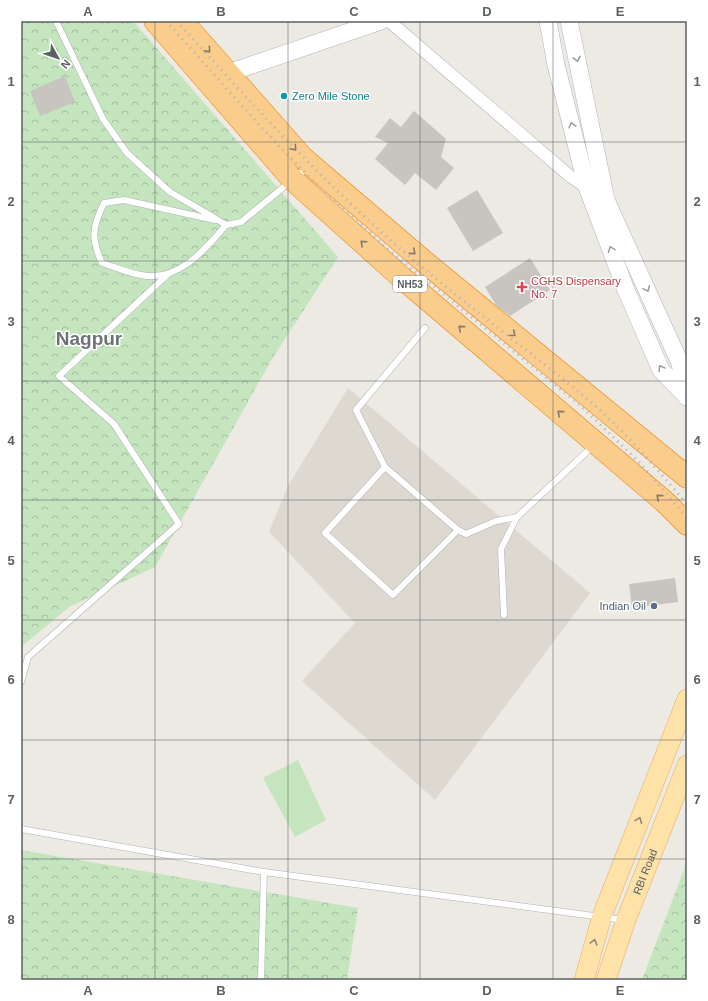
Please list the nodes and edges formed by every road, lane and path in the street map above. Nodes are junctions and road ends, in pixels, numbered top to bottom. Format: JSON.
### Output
{"nodes":[{"id":1,"x":56,"y":21,"type":"edge"},
{"id":2,"x":155,"y":21,"type":"edge"},
{"id":3,"x":182,"y":21,"type":"edge"},
{"id":4,"x":381,"y":21,"type":"edge"},
{"id":5,"x":388,"y":21,"type":"edge"},
{"id":6,"x":548,"y":21,"type":"edge"},
{"id":7,"x":568,"y":21,"type":"edge"},
{"id":8,"x":228,"y":73,"type":"junction"},
{"id":9,"x":311,"y":165,"type":"junction"},
{"id":10,"x":293,"y":180,"type":"junction"},
{"id":11,"x":587,"y":187,"type":"junction"},
{"id":12,"x":606,"y":200,"type":"junction"},
{"id":13,"x":223,"y":223,"type":"junction"},
{"id":14,"x":167,"y":275,"type":"junction"},
{"id":15,"x":425,"y":328,"type":"dead end"},
{"id":16,"x":687,"y":397,"type":"edge"},
{"id":17,"x":595,"y":443,"type":"junction"},
{"id":18,"x":385,"y":467,"type":"junction"},
{"id":19,"x":687,"y":477,"type":"edge"},
{"id":20,"x":517,"y":517,"type":"junction"},
{"id":21,"x":687,"y":524,"type":"edge"},
{"id":22,"x":458,"y":530,"type":"junction"},
{"id":23,"x":504,"y":615,"type":"dead end"},
{"id":24,"x":21,"y":682,"type":"edge"},
{"id":25,"x":687,"y":699,"type":"edge"},
{"id":26,"x":687,"y":765,"type":"edge"},
{"id":27,"x":21,"y":829,"type":"edge"},
{"id":28,"x":264,"y":872,"type":"junction"},
{"id":29,"x":602,"y":916,"type":"junction"},
{"id":30,"x":626,"y":920,"type":"junction"},
{"id":31,"x":261,"y":980,"type":"edge"},
{"id":32,"x":584,"y":980,"type":"edge"},
{"id":33,"x":606,"y":980,"type":"edge"}],
"edges":[{"from":1,"to":13,"type":"lane"},
{"from":2,"to":10,"type":"highway","number":"NH53"},
{"from":3,"to":8,"type":"highway","number":"NH53","one_way":true},
{"from":4,"to":8,"type":"main road"},
{"from":5,"to":11,"type":"street"},
{"from":11,"to":6,"type":"main road","one_way":true},
{"from":7,"to":12,"type":"main road","one_way":true},
{"from":8,"to":9,"type":"highway","number":"NH53","one_way":true},
{"from":9,"to":10,"type":"lane"},
{"from":9,"to":19,"type":"highway","number":"NH53","one_way":true},
{"from":10,"to":13,"type":"lane"},
{"from":17,"to":10,"type":"highway","number":"NH53","one_way":true},
{"from":11,"to":12,"type":"street"},
{"from":16,"to":11,"type":"main road","one_way":true},
{"from":12,"to":16,"type":"main road","one_way":true},
{"from":13,"to":14,"type":"lane"},
{"from":13,"to":14,"type":"lane"},
{"from":14,"to":24,"type":"lane"},
{"from":15,"to":18,"type":"lane"},
{"from":17,"to":20,"type":"lane"},
{"from":21,"to":17,"type":"highway","number":"NH53","one_way":true},
{"from":18,"to":22,"type":"lane"},
{"from":18,"to":22,"type":"lane"},
{"from":20,"to":22,"type":"lane"},
{"from":20,"to":23,"type":"lane"},
{"from":29,"to":25,"type":"main road","one_way":true},
{"from":26,"to":30,"type":"main road","name":"RBI Road"},
{"from":27,"to":28,"type":"lane"},
{"from":28,"to":29,"type":"lane"},
{"from":28,"to":31,"type":"lane"},
{"from":29,"to":30,"type":"lane"},
{"from":32,"to":29,"type":"main road","one_way":true},
{"from":30,"to":33,"type":"main road","name":"RBI Road"}]}
